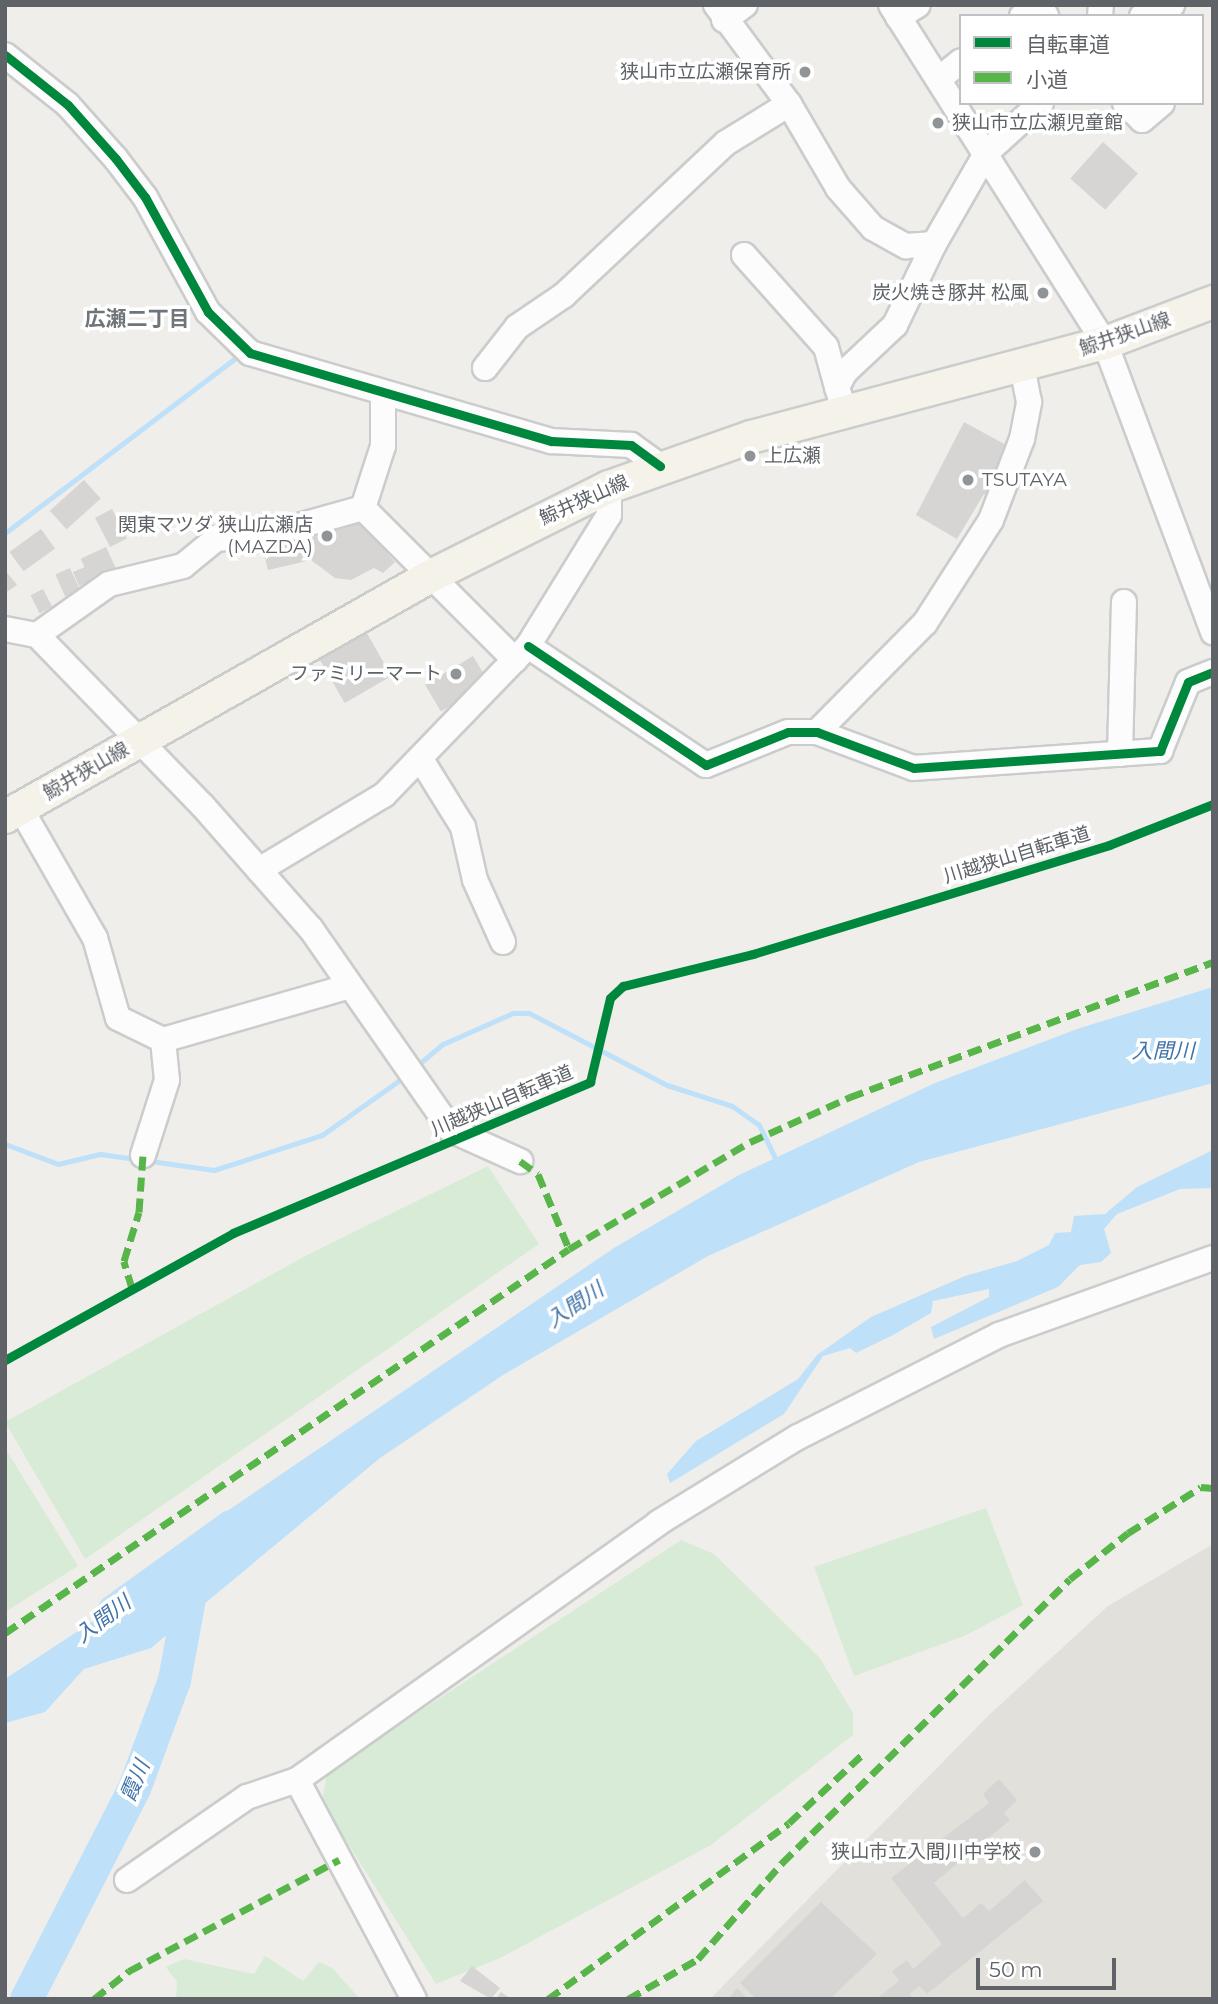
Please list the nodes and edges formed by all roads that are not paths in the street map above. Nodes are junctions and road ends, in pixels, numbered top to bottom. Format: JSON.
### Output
{"nodes":[{"id":1,"x":745,"y":5,"type":"edge"},
{"id":2,"x":1172,"y":5,"type":"edge"},
{"id":3,"x":902,"y":9,"type":"edge"},
{"id":4,"x":720,"y":12,"type":"edge"},
{"id":5,"x":1025,"y":14,"type":"edge"},
{"id":6,"x":1045,"y":14,"type":"edge"},
{"id":7,"x":1147,"y":14,"type":"edge"},
{"id":8,"x":5,"y":55,"type":"edge"},
{"id":9,"x":959,"y":63,"type":"edge"},
{"id":10,"x":939,"y":79,"type":"junction"},
{"id":11,"x":789,"y":104,"type":"junction"},
{"id":12,"x":1039,"y":105,"type":"edge"},
{"id":13,"x":1127,"y":105,"type":"edge"},
{"id":14,"x":1160,"y":105,"type":"edge"},
{"id":15,"x":987,"y":152,"type":"junction"},
{"id":16,"x":934,"y":244,"type":"junction"},
{"id":17,"x":744,"y":254,"type":"dead end"},
{"id":18,"x":1213,"y":302,"type":"edge"},
{"id":19,"x":1105,"y":343,"type":"junction"},
{"id":20,"x":1022,"y":367,"type":"junction"},
{"id":21,"x":485,"y":368,"type":"dead end"},
{"id":22,"x":383,"y":396,"type":"junction"},
{"id":23,"x":841,"y":399,"type":"junction"},
{"id":24,"x":660,"y":466,"type":"junction"},
{"id":25,"x":609,"y":487,"type":"junction"},
{"id":26,"x":363,"y":508,"type":"junction"},
{"id":27,"x":427,"y":578,"type":"junction"},
{"id":28,"x":1124,"y":603,"type":"dead end"},
{"id":29,"x":5,"y":629,"type":"edge"},
{"id":30,"x":1213,"y":632,"type":"edge"},
{"id":31,"x":37,"y":635,"type":"junction"},
{"id":32,"x":521,"y":653,"type":"junction"},
{"id":33,"x":1213,"y":672,"type":"edge"},
{"id":34,"x":817,"y":732,"type":"junction"},
{"id":35,"x":139,"y":741,"type":"junction"},
{"id":36,"x":1120,"y":754,"type":"junction"},
{"id":37,"x":422,"y":761,"type":"junction"},
{"id":38,"x":13,"y":813,"type":"edge"},
{"id":39,"x":259,"y":870,"type":"junction"},
{"id":40,"x":503,"y":942,"type":"dead end"},
{"id":41,"x":347,"y":987,"type":"junction"},
{"id":42,"x":163,"y":1040,"type":"junction"},
{"id":43,"x":143,"y":1155,"type":"dead end"},
{"id":44,"x":520,"y":1161,"type":"dead end"},
{"id":45,"x":1213,"y":1258,"type":"edge"},
{"id":46,"x":296,"y":1780,"type":"junction"},
{"id":47,"x":127,"y":1880,"type":"dead end"},
{"id":48,"x":414,"y":1999,"type":"edge"}],
"edges":[{"from":1,"to":4,"type":"street"},
{"from":2,"to":7,"type":"street"},
{"from":3,"to":10,"type":"street"},
{"from":4,"to":11,"type":"street"},
{"from":5,"to":6,"type":"street"},
{"from":8,"to":22,"type":"street"},
{"from":9,"to":10,"type":"street"},
{"from":10,"to":15,"type":"street"},
{"from":11,"to":16,"type":"street"},
{"from":11,"to":21,"type":"street"},
{"from":12,"to":15,"type":"street"},
{"from":13,"to":14,"type":"street"},
{"from":15,"to":16,"type":"street"},
{"from":15,"to":19,"type":"street"},
{"from":16,"to":23,"type":"street"},
{"from":17,"to":23,"type":"street"},
{"from":18,"to":19,"type":"main road","name":"鯨井狭山線"},
{"from":19,"to":20,"type":"main road","name":"鯨井狭山線"},
{"from":19,"to":30,"type":"street"},
{"from":20,"to":23,"type":"main road","name":"鯨井狭山線"},
{"from":20,"to":34,"type":"street"},
{"from":22,"to":24,"type":"street"},
{"from":22,"to":26,"type":"street"},
{"from":23,"to":24,"type":"main road","name":"鯨井狭山線"},
{"from":24,"to":25,"type":"main road","name":"鯨井狭山線"},
{"from":25,"to":27,"type":"main road","name":"鯨井狭山線"},
{"from":25,"to":32,"type":"street"},
{"from":26,"to":27,"type":"street"},
{"from":26,"to":31,"type":"street"},
{"from":27,"to":32,"type":"street"},
{"from":27,"to":35,"type":"main road","name":"鯨井狭山線"},
{"from":28,"to":36,"type":"street"},
{"from":29,"to":31,"type":"street"},
{"from":31,"to":35,"type":"street"},
{"from":32,"to":34,"type":"street"},
{"from":32,"to":37,"type":"street"},
{"from":33,"to":36,"type":"street"},
{"from":34,"to":36,"type":"street"},
{"from":35,"to":38,"type":"main road","name":"鯨井狭山線"},
{"from":35,"to":39,"type":"street"},
{"from":37,"to":39,"type":"street"},
{"from":37,"to":40,"type":"street"},
{"from":38,"to":42,"type":"street"},
{"from":39,"to":41,"type":"street"},
{"from":41,"to":42,"type":"street"},
{"from":41,"to":44,"type":"street"},
{"from":42,"to":43,"type":"street"},
{"from":45,"to":46,"type":"street"},
{"from":46,"to":47,"type":"street"},
{"from":46,"to":48,"type":"street"}]}
